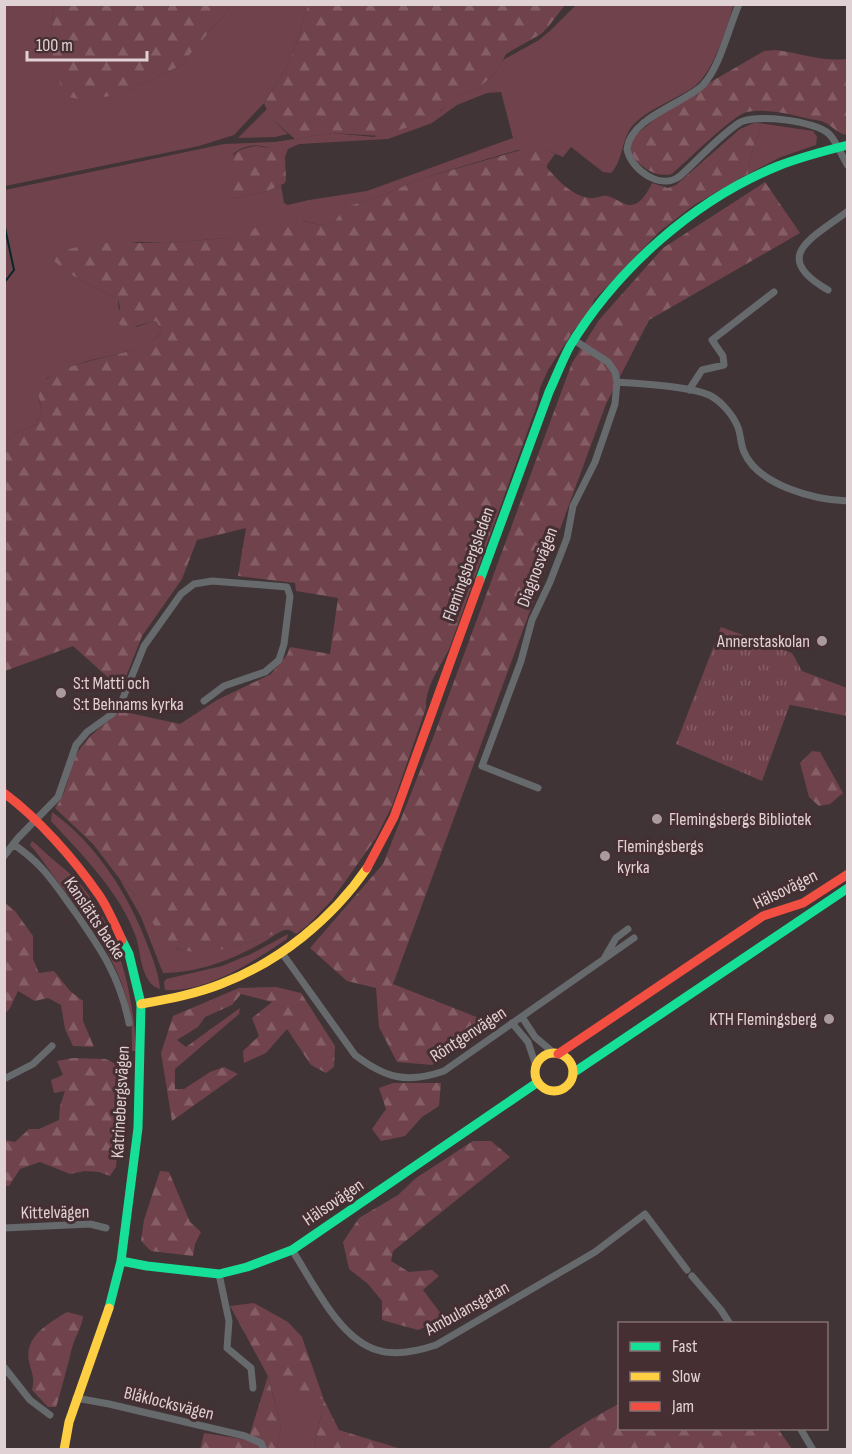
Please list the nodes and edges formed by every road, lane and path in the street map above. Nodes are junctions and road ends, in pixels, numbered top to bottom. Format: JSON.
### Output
{"nodes":[{"id":1,"x":739,"y":4,"type":"edge"},
{"id":2,"x":848,"y":145,"type":"edge"},
{"id":3,"x":837,"y":148,"type":"junction"},
{"id":4,"x":848,"y":166,"type":"edge"},
{"id":5,"x":848,"y":210,"type":"edge"},
{"id":6,"x":828,"y":290,"type":"dead end"},
{"id":7,"x":774,"y":292,"type":"dead end"},
{"id":8,"x":574,"y":340,"type":"junction"},
{"id":9,"x":617,"y":382,"type":"junction"},
{"id":10,"x":688,"y":390,"type":"junction"},
{"id":11,"x":848,"y":501,"type":"edge"},
{"id":12,"x":204,"y":701,"type":"dead end"},
{"id":13,"x":538,"y":788,"type":"dead end"},
{"id":14,"x":4,"y":793,"type":"edge"},
{"id":15,"x":35,"y":820,"type":"junction"},
{"id":16,"x":13,"y":844,"type":"junction"},
{"id":17,"x":4,"y":855,"type":"edge"},
{"id":18,"x":848,"y":874,"type":"edge"},
{"id":19,"x":848,"y":888,"type":"edge"},
{"id":20,"x":628,"y":930,"type":"dead end"},
{"id":21,"x":634,"y":938,"type":"dead end"},
{"id":22,"x":282,"y":953,"type":"junction"},
{"id":23,"x":603,"y":960,"type":"junction"},
{"id":24,"x":141,"y":1004,"type":"junction"},
{"id":25,"x":522,"y":1017,"type":"junction"},
{"id":26,"x":129,"y":1023,"type":"dead end"},
{"id":27,"x":512,"y":1023,"type":"junction"},
{"id":28,"x":52,"y":1046,"type":"dead end"},
{"id":29,"x":557,"y":1054,"type":"junction"},
{"id":30,"x":537,"y":1066,"type":"junction"},
{"id":31,"x":573,"y":1073,"type":"junction"},
{"id":32,"x":4,"y":1078,"type":"edge"},
{"id":33,"x":538,"y":1082,"type":"junction"},
{"id":34,"x":4,"y":1228,"type":"edge"},
{"id":35,"x":106,"y":1228,"type":"dead end"},
{"id":36,"x":292,"y":1250,"type":"junction"},
{"id":37,"x":121,"y":1261,"type":"junction"},
{"id":38,"x":219,"y":1274,"type":"junction"},
{"id":39,"x":729,"y":1322,"type":"edge"},
{"id":40,"x":4,"y":1367,"type":"edge"},
{"id":41,"x":253,"y":1388,"type":"dead end"},
{"id":42,"x":76,"y":1398,"type":"junction"},
{"id":43,"x":50,"y":1415,"type":"dead end"},
{"id":44,"x":801,"y":1430,"type":"edge"},
{"id":45,"x":64,"y":1449,"type":"edge"},
{"id":46,"x":264,"y":1449,"type":"edge"},
{"id":47,"x":813,"y":1449,"type":"edge"}],
"edges":[{"from":1,"to":3,"type":"street"},
{"from":2,"to":3,"type":"street","name":"Flemingsbergsleden"},
{"from":3,"to":4,"type":"street"},
{"from":3,"to":8,"type":"street","name":"Flemingsbergsleden"},
{"from":5,"to":6,"type":"street"},
{"from":7,"to":10,"type":"street"},
{"from":8,"to":9,"type":"street"},
{"from":8,"to":22,"type":"street","name":"Flemingsbergsleden"},
{"from":9,"to":10,"type":"street"},
{"from":9,"to":13,"type":"street","name":"Diagnosvägen"},
{"from":10,"to":11,"type":"street"},
{"from":12,"to":15,"type":"street"},
{"from":14,"to":15,"type":"street","name":"Katrinebergsvägen"},
{"from":15,"to":16,"type":"street"},
{"from":15,"to":24,"type":"street","name":"Katrinebergsvägen"},
{"from":16,"to":17,"type":"street"},
{"from":16,"to":26,"type":"street","name":"Kanslätts backe"},
{"from":18,"to":29,"type":"street","name":"Hälsovägen"},
{"from":19,"to":31,"type":"street","name":"Hälsovägen"},
{"from":20,"to":23,"type":"street","name":"Röntgenvägen"},
{"from":21,"to":23,"type":"street","name":"Röntgenvägen"},
{"from":22,"to":24,"type":"street","name":"Flemingsbergsleden"},
{"from":22,"to":27,"type":"street","name":"Röntgenvägen"},
{"from":23,"to":25,"type":"street","name":"Röntgenvägen"},
{"from":24,"to":37,"type":"street","name":"Katrinebergsvägen"},
{"from":25,"to":27,"type":"street","name":"Röntgenvägen"},
{"from":25,"to":29,"type":"street"},
{"from":27,"to":30,"type":"street"},
{"from":28,"to":32,"type":"street"},
{"from":29,"to":30,"type":"street"},
{"from":29,"to":31,"type":"street"},
{"from":30,"to":33,"type":"street"},
{"from":31,"to":33,"type":"street"},
{"from":33,"to":36,"type":"street","name":"Hälsovägen"},
{"from":34,"to":35,"type":"street","name":"Kittelvägen"},
{"from":36,"to":38,"type":"street","name":"Hälsovägen"},
{"from":36,"to":39,"type":"street","name":"Ambulansgatan"},
{"from":37,"to":38,"type":"street","name":"Hälsovägen"},
{"from":37,"to":42,"type":"street","name":"Katrinebergsvägen"},
{"from":38,"to":41,"type":"street"},
{"from":40,"to":43,"type":"street"},
{"from":42,"to":45,"type":"street","name":"Katrinebergsvägen"},
{"from":42,"to":46,"type":"street","name":"Blåklocksvägen"},
{"from":44,"to":47,"type":"street"}]}
